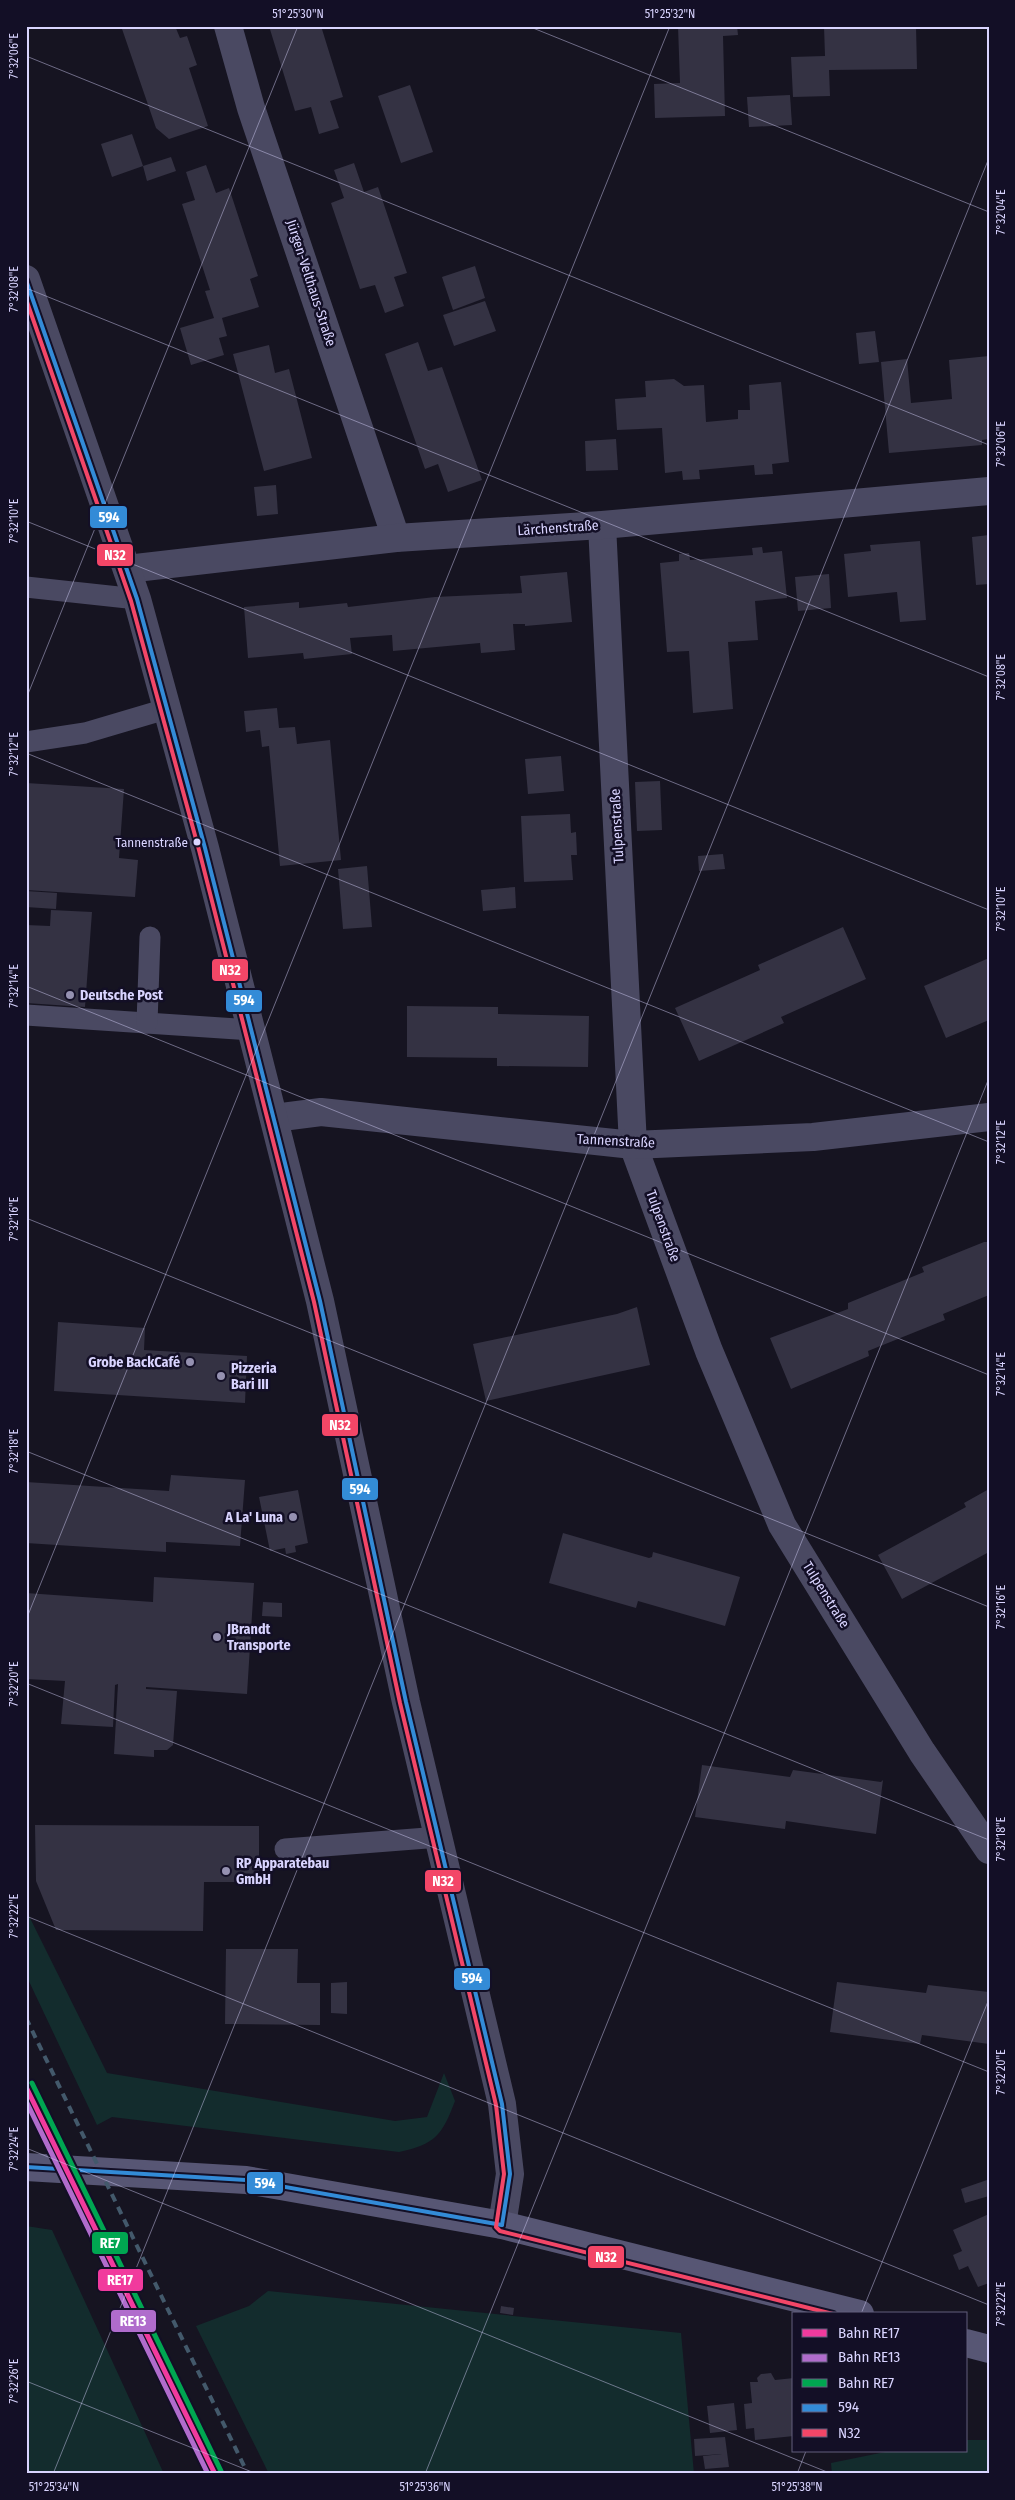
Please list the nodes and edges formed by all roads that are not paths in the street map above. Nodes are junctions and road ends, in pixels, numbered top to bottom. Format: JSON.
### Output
{"nodes":[{"id":1,"x":228,"y":26,"type":"edge"},
{"id":2,"x":26,"y":279,"type":"edge"},
{"id":3,"x":34,"y":325,"type":"edge"},
{"id":4,"x":989,"y":491,"type":"edge"},
{"id":5,"x":602,"y":525,"type":"junction"},
{"id":6,"x":396,"y":538,"type":"junction"},
{"id":7,"x":127,"y":569,"type":"junction"},
{"id":8,"x":26,"y":587,"type":"edge"},
{"id":9,"x":137,"y":600,"type":"junction"},
{"id":10,"x":166,"y":708,"type":"junction"},
{"id":11,"x":26,"y":742,"type":"edge"},
{"id":12,"x":150,"y":937,"type":"dead end"},
{"id":13,"x":26,"y":1015,"type":"edge"},
{"id":14,"x":147,"y":1023,"type":"junction"},
{"id":15,"x":252,"y":1030,"type":"junction"},
{"id":16,"x":989,"y":1117,"type":"edge"},
{"id":17,"x":274,"y":1118,"type":"junction"},
{"id":18,"x":633,"y":1145,"type":"junction"},
{"id":19,"x":440,"y":1836,"type":"junction"},
{"id":20,"x":285,"y":1848,"type":"dead end"},
{"id":21,"x":989,"y":1850,"type":"edge"},
{"id":22,"x":26,"y":2168,"type":"edge"},
{"id":23,"x":502,"y":2225,"type":"junction"},
{"id":24,"x":852,"y":2312,"type":"edge"},
{"id":25,"x":968,"y":2344,"type":"edge"},
{"id":26,"x":989,"y":2349,"type":"edge"}],
"edges":[{"from":1,"to":6,"type":"street","name":"Jürgen-Velthaus-Straße"},
{"from":2,"to":3,"type":"street"},
{"from":3,"to":7,"type":"street"},
{"from":4,"to":5,"type":"street","name":"Lärchenstraße"},
{"from":5,"to":6,"type":"street","name":"Lärchenstraße"},
{"from":5,"to":18,"type":"street","name":"Tulpenstraße"},
{"from":6,"to":7,"type":"street","name":"Lärchenstraße"},
{"from":7,"to":9,"type":"street"},
{"from":8,"to":9,"type":"lane"},
{"from":9,"to":10,"type":"street"},
{"from":10,"to":11,"type":"lane"},
{"from":10,"to":15,"type":"street"},
{"from":12,"to":14,"type":"lane"},
{"from":13,"to":14,"type":"lane"},
{"from":14,"to":15,"type":"lane"},
{"from":15,"to":17,"type":"street"},
{"from":16,"to":18,"type":"street","name":"Tannenstraße"},
{"from":17,"to":18,"type":"street","name":"Tannenstraße"},
{"from":17,"to":19,"type":"street"},
{"from":18,"to":21,"type":"street","name":"Tulpenstraße"},
{"from":19,"to":20,"type":"lane"},
{"from":19,"to":23,"type":"street"},
{"from":22,"to":23,"type":"main road"},
{"from":23,"to":24,"type":"main road"},
{"from":25,"to":26,"type":"main road"}]}
